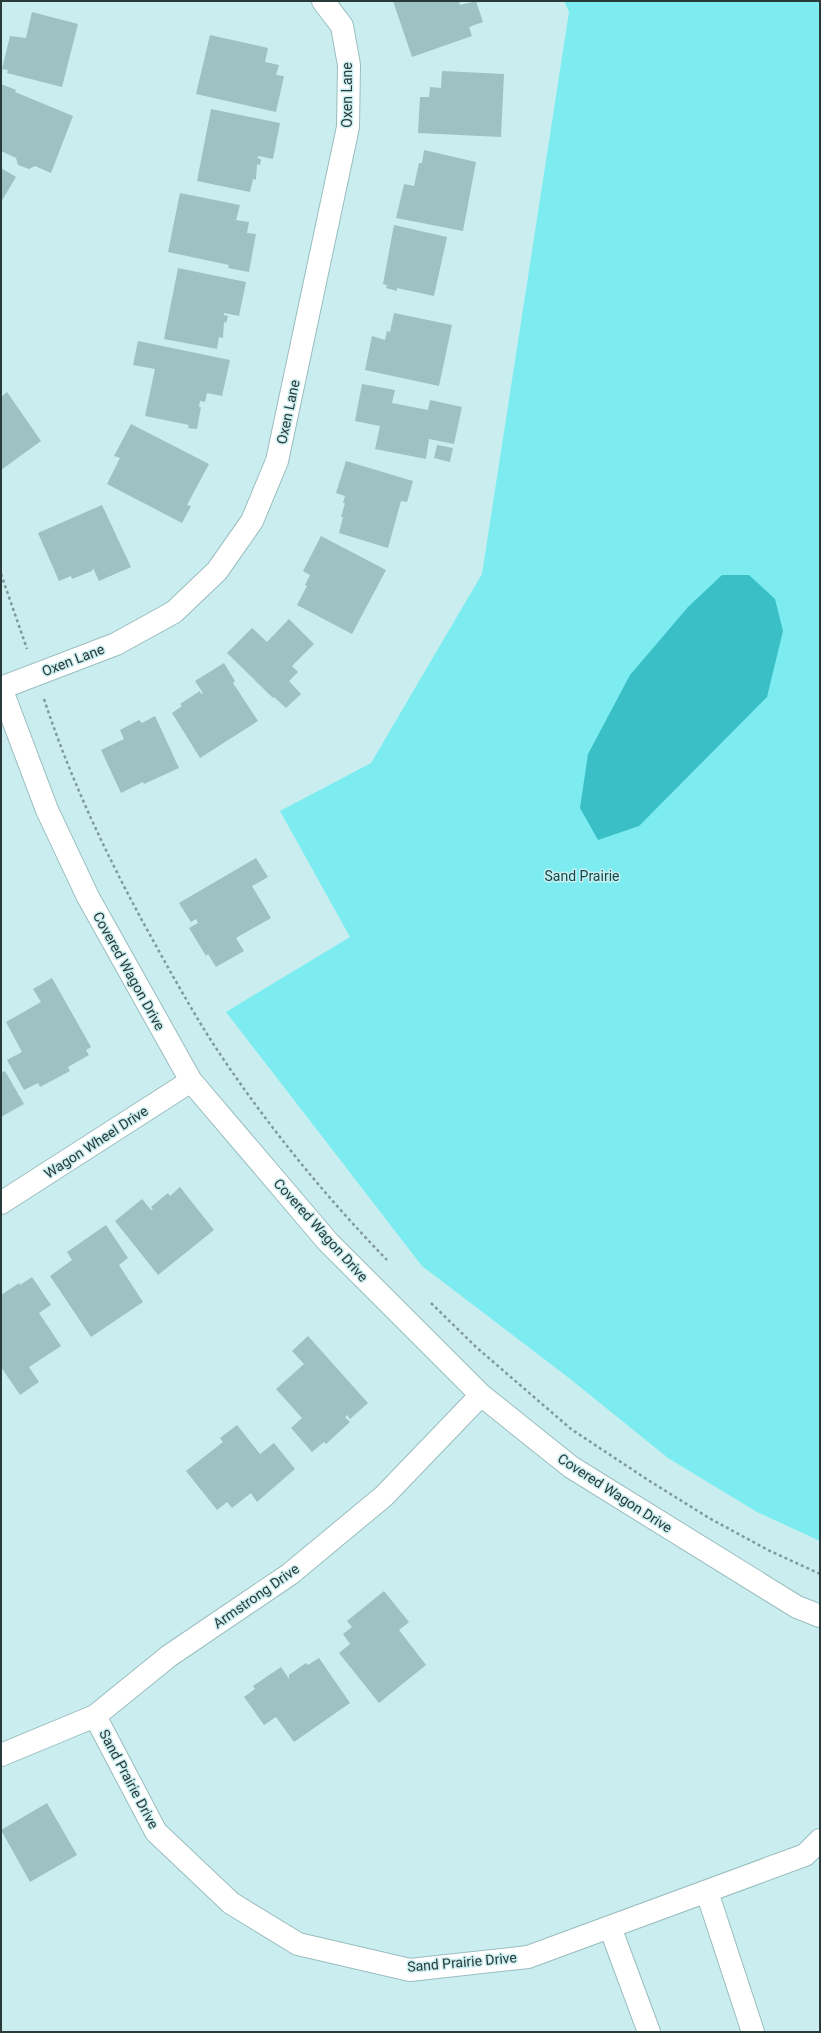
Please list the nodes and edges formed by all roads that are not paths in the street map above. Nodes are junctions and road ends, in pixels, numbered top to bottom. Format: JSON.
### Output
{"nodes":[{"id":1,"x":323,"y":1,"type":"edge"},
{"id":2,"x":1,"y":688,"type":"edge"},
{"id":3,"x":191,"y":1081,"type":"junction"},
{"id":4,"x":1,"y":1203,"type":"edge"},
{"id":5,"x":481,"y":1395,"type":"junction"},
{"id":6,"x":820,"y":1616,"type":"edge"},
{"id":7,"x":95,"y":1716,"type":"junction"},
{"id":8,"x":1,"y":1755,"type":"edge"},
{"id":9,"x":820,"y":1840,"type":"edge"},
{"id":10,"x":707,"y":1892,"type":"junction"},
{"id":11,"x":610,"y":1927,"type":"junction"},
{"id":12,"x":649,"y":2032,"type":"edge"},
{"id":13,"x":753,"y":2032,"type":"edge"}],
"edges":[{"from":1,"to":2,"type":"street","name":"Oxen Lane"},
{"from":2,"to":3,"type":"street","name":"Covered Wagon Drive"},
{"from":3,"to":4,"type":"street","name":"Wagon Wheel Drive"},
{"from":3,"to":5,"type":"street","name":"Covered Wagon Drive"},
{"from":5,"to":6,"type":"street","name":"Covered Wagon Drive"},
{"from":5,"to":7,"type":"street","name":"Armstrong Drive"},
{"from":7,"to":8,"type":"street","name":"Armstrong Drive"},
{"from":7,"to":11,"type":"street","name":"Sand Prairie Drive"},
{"from":9,"to":10,"type":"street","name":"Sand Prairie Drive"},
{"from":10,"to":11,"type":"street","name":"Sand Prairie Drive"},
{"from":10,"to":13,"type":"street"},
{"from":11,"to":12,"type":"street"}]}
